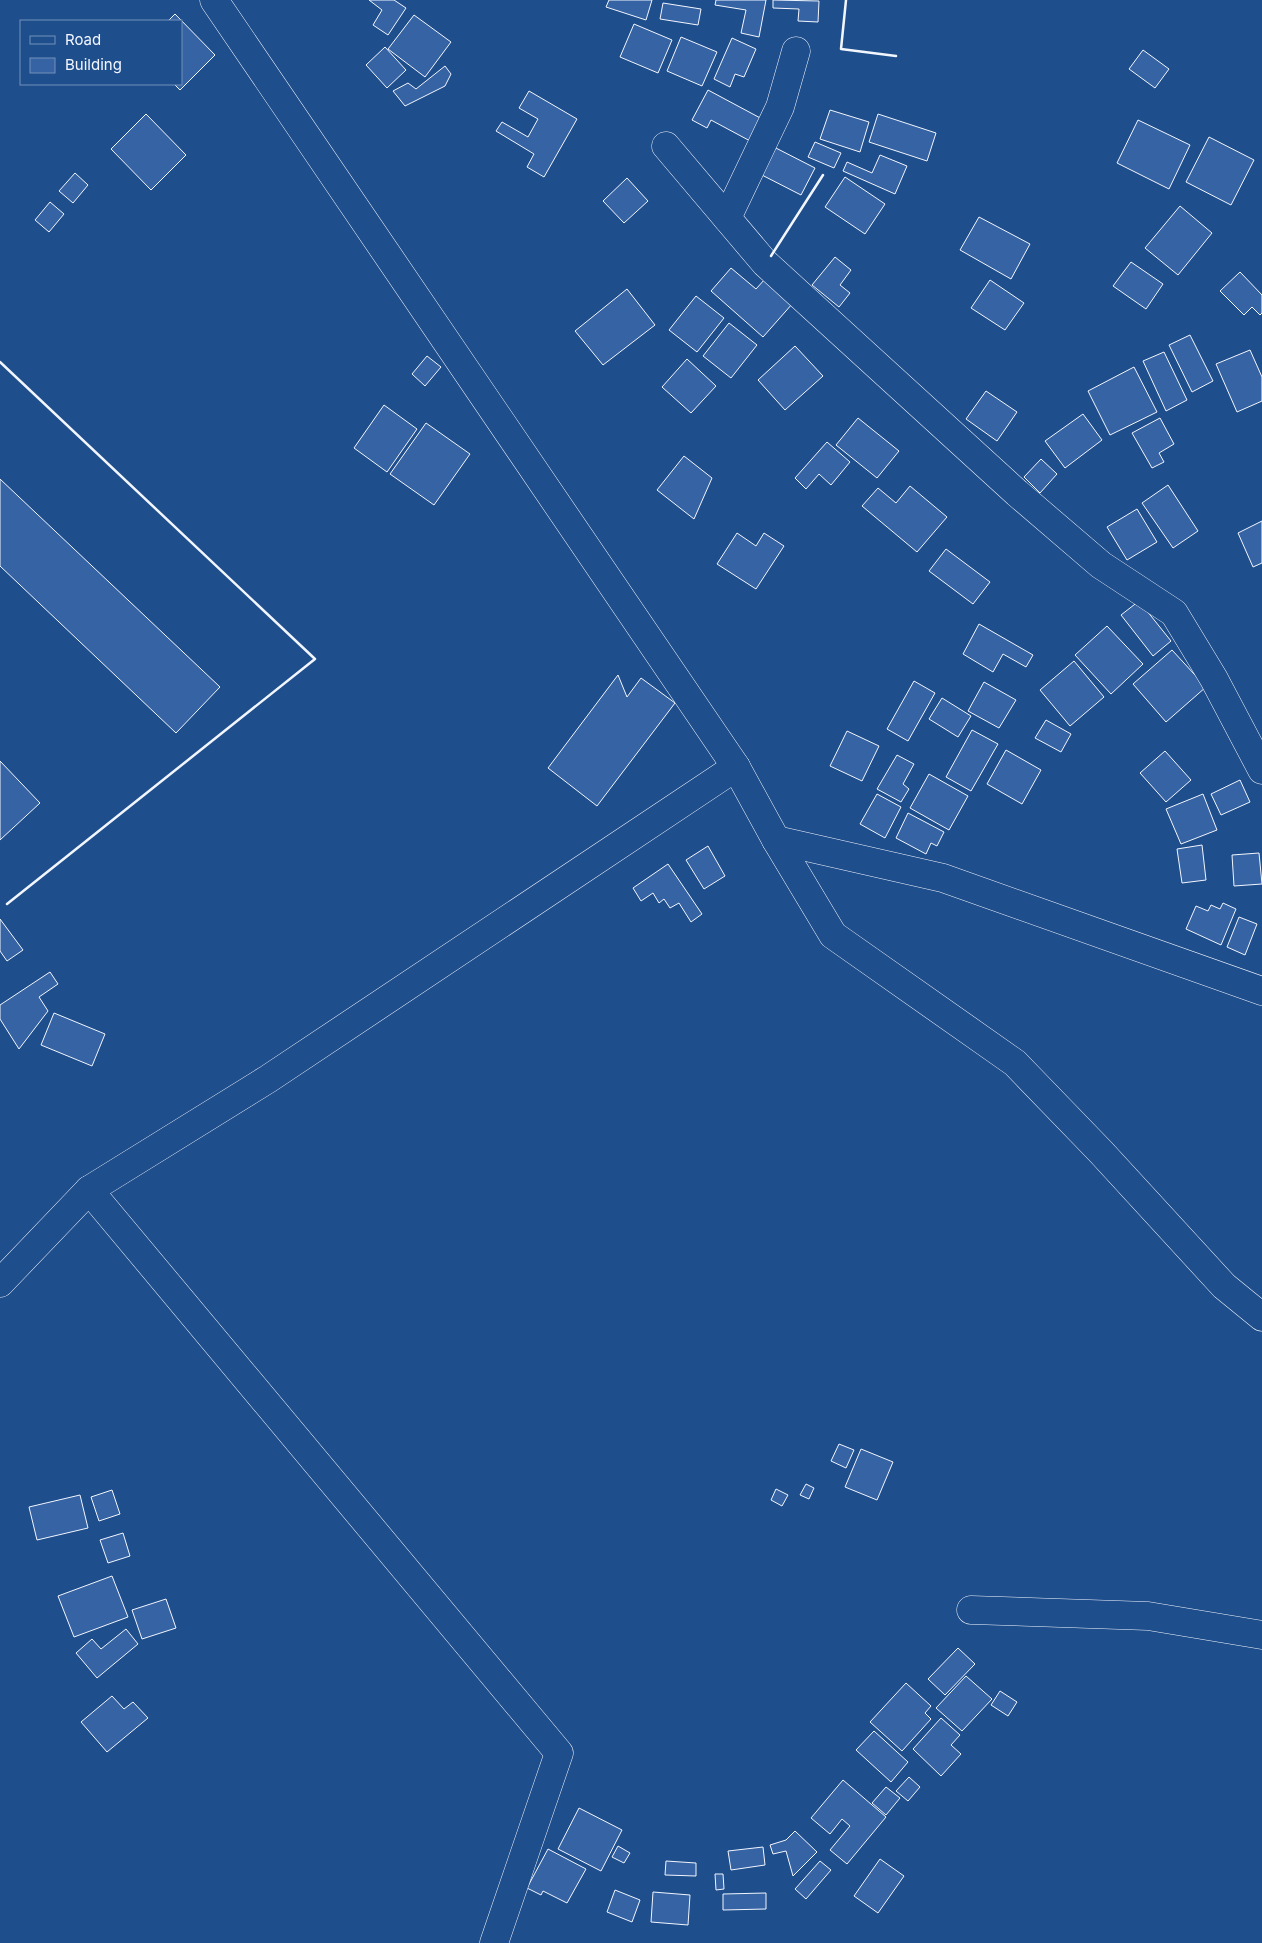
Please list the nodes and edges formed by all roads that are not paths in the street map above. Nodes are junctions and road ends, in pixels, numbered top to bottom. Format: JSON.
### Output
{"nodes":[{"id":1,"x":214,"y":0,"type":"edge"},
{"id":2,"x":796,"y":51,"type":"dead end"},
{"id":3,"x":666,"y":146,"type":"dead end"},
{"id":4,"x":727,"y":218,"type":"junction"},
{"id":5,"x":736,"y":767,"type":"junction"},
{"id":6,"x":1262,"y":770,"type":"edge"},
{"id":7,"x":776,"y":840,"type":"junction"},
{"id":8,"x":1262,"y":991,"type":"edge"},
{"id":9,"x":89,"y":1190,"type":"junction"},
{"id":10,"x":0,"y":1284,"type":"edge"},
{"id":11,"x":1262,"y":1317,"type":"edge"},
{"id":12,"x":971,"y":1610,"type":"dead end"},
{"id":13,"x":1262,"y":1635,"type":"edge"},
{"id":14,"x":494,"y":1943,"type":"edge"}],
"edges":[{"from":1,"to":5,"type":"street"},
{"from":2,"to":4,"type":"street"},
{"from":3,"to":4,"type":"street"},
{"from":4,"to":6,"type":"street"},
{"from":5,"to":7,"type":"street"},
{"from":5,"to":9,"type":"street"},
{"from":7,"to":8,"type":"street"},
{"from":7,"to":11,"type":"street"},
{"from":9,"to":10,"type":"street"},
{"from":9,"to":14,"type":"street"},
{"from":12,"to":13,"type":"street"}]}
